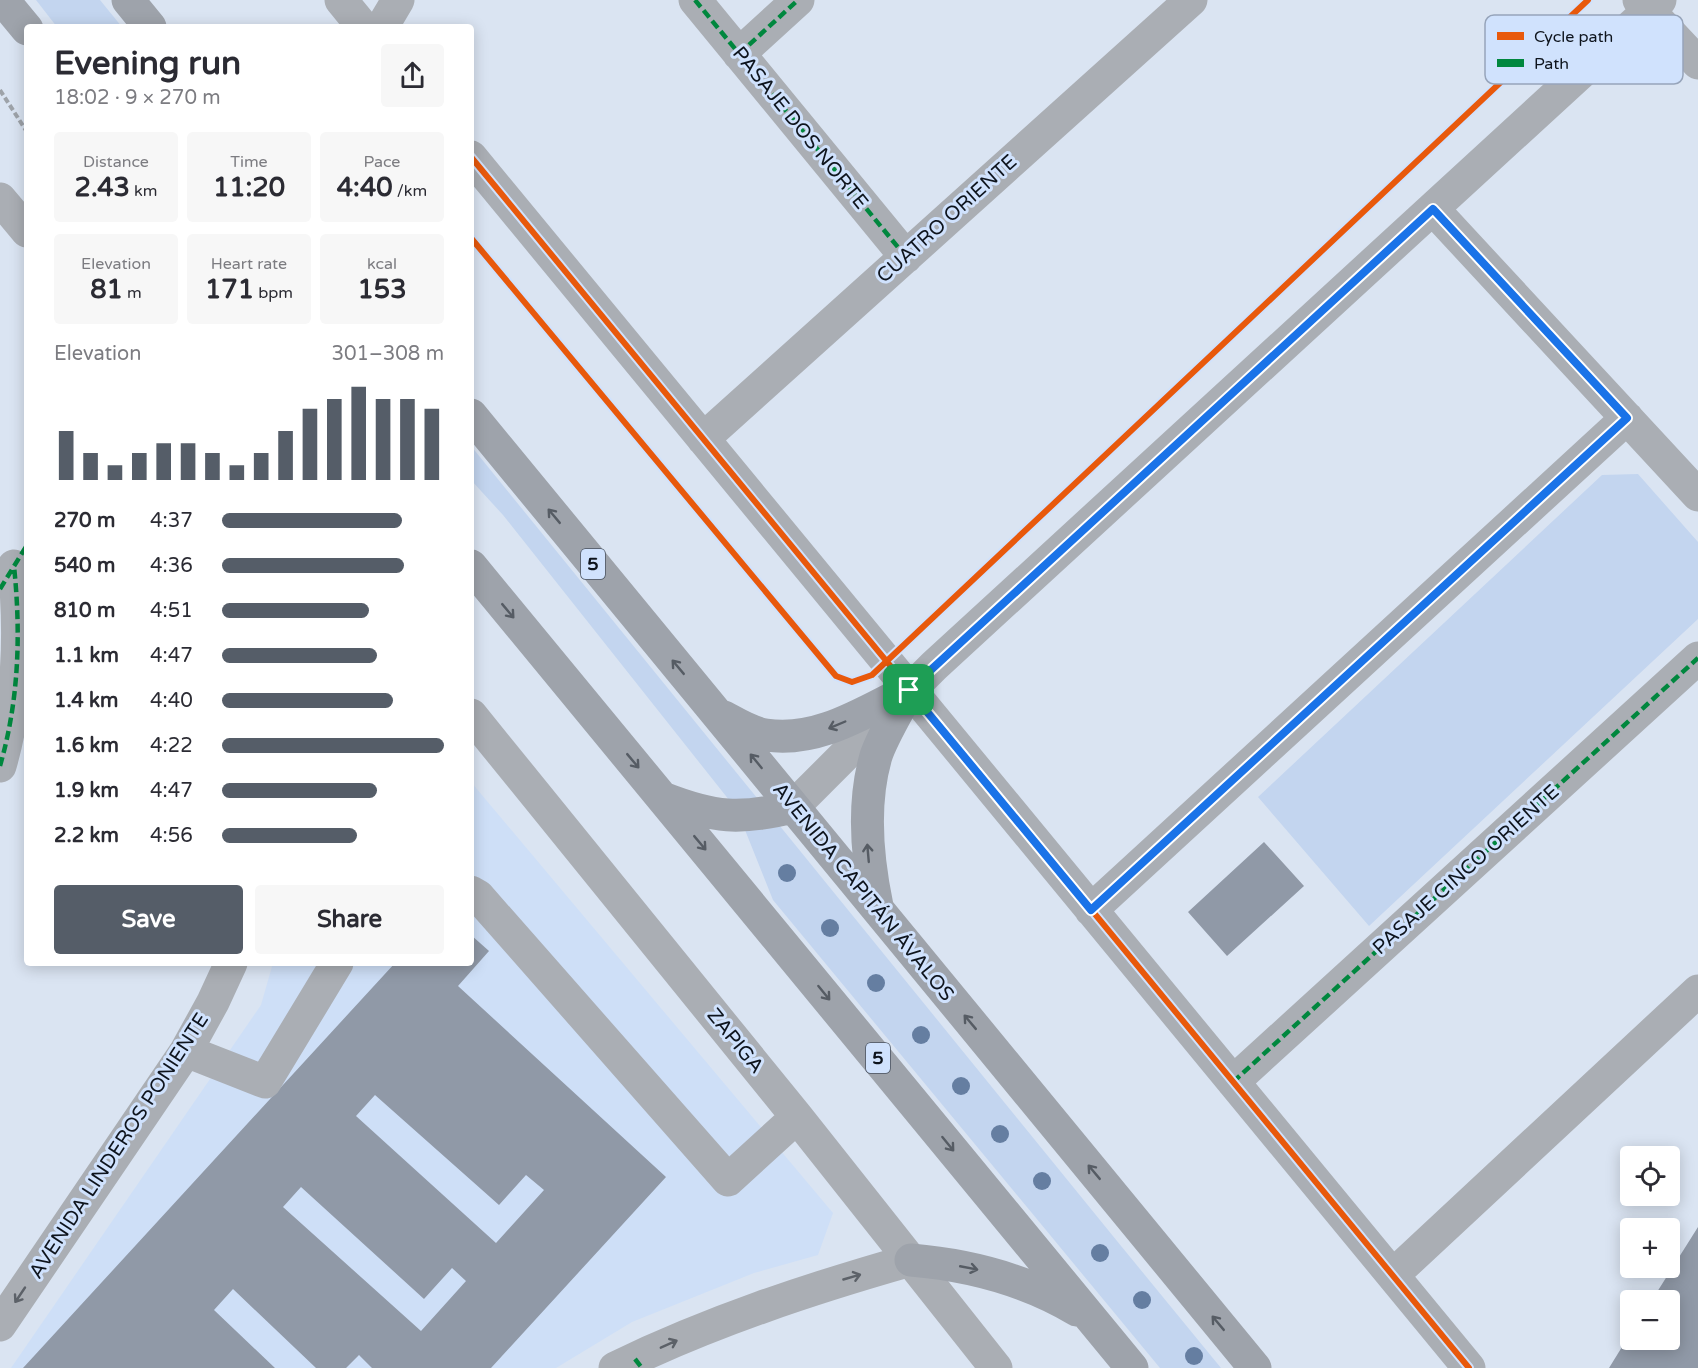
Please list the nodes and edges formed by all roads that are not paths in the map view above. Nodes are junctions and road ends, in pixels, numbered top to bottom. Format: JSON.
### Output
{"nodes":[{"id":1,"x":3,"y":0,"type":"edge"},
{"id":2,"x":128,"y":0,"type":"edge"},
{"id":3,"x":341,"y":0,"type":"edge"},
{"id":4,"x":398,"y":0,"type":"edge"},
{"id":5,"x":695,"y":0,"type":"edge"},
{"id":6,"x":798,"y":0,"type":"edge"},
{"id":7,"x":1191,"y":0,"type":"edge"},
{"id":8,"x":1649,"y":3,"type":"edge"},
{"id":9,"x":1636,"y":15,"type":"edge"},
{"id":10,"x":1659,"y":15,"type":"edge"},
{"id":11,"x":148,"y":24,"type":"edge"},
{"id":12,"x":361,"y":24,"type":"edge"},
{"id":13,"x":384,"y":24,"type":"edge"},
{"id":14,"x":24,"y":25,"type":"edge"},
{"id":15,"x":1683,"y":45,"type":"edge"},
{"id":16,"x":739,"y":54,"type":"junction"},
{"id":17,"x":1698,"y":63,"type":"edge"},
{"id":18,"x":1564,"y":84,"type":"edge"},
{"id":19,"x":474,"y":161,"type":"edge"},
{"id":20,"x":0,"y":199,"type":"edge"},
{"id":21,"x":1433,"y":209,"type":"junction"},
{"id":22,"x":24,"y":227,"type":"edge"},
{"id":23,"x":906,"y":257,"type":"junction"},
{"id":24,"x":1627,"y":418,"type":"junction"},
{"id":25,"x":474,"y":420,"type":"edge"},
{"id":26,"x":704,"y":439,"type":"junction"},
{"id":27,"x":1698,"y":495,"type":"edge"},
{"id":28,"x":14,"y":566,"type":"edge"},
{"id":29,"x":474,"y":570,"type":"edge"},
{"id":30,"x":1698,"y":658,"type":"edge"},
{"id":31,"x":909,"y":690,"type":"junction"},
{"id":32,"x":716,"y":712,"type":"junction"},
{"id":33,"x":474,"y":719,"type":"edge"},
{"id":34,"x":0,"y":766,"type":"edge"},
{"id":35,"x":663,"y":798,"type":"junction"},
{"id":36,"x":793,"y":807,"type":"junction"},
{"id":37,"x":474,"y":894,"type":"edge"},
{"id":38,"x":1091,"y":910,"type":"junction"},
{"id":39,"x":878,"y":911,"type":"junction"},
{"id":40,"x":230,"y":966,"type":"edge"},
{"id":41,"x":335,"y":966,"type":"edge"},
{"id":42,"x":1698,"y":991,"type":"edge"},
{"id":43,"x":186,"y":1051,"type":"junction"},
{"id":44,"x":1233,"y":1082,"type":"junction"},
{"id":45,"x":797,"y":1117,"type":"junction"},
{"id":46,"x":911,"y":1260,"type":"junction"},
{"id":47,"x":1393,"y":1275,"type":"junction"},
{"id":48,"x":1092,"y":1319,"type":"junction"},
{"id":49,"x":0,"y":1325,"type":"edge"},
{"id":50,"x":631,"y":1365,"type":"edge"},
{"id":51,"x":996,"y":1368,"type":"edge"},
{"id":52,"x":1132,"y":1368,"type":"edge"},
{"id":53,"x":1255,"y":1368,"type":"edge"},
{"id":54,"x":1469,"y":1368,"type":"edge"}],
"edges":[{"from":1,"to":14,"type":"highway"},
{"from":2,"to":11,"type":"highway"},
{"from":3,"to":12,"type":"street"},
{"from":4,"to":13,"type":"street"},
{"from":5,"to":16,"type":"street","name":"PASAJE DOS NORTE"},
{"from":6,"to":16,"type":"street"},
{"from":7,"to":23,"type":"street","name":"CUATRO ORIENTE"},
{"from":8,"to":9,"type":"street"},
{"from":8,"to":10,"type":"street"},
{"from":15,"to":17,"type":"street"},
{"from":16,"to":23,"type":"street","name":"PASAJE DOS NORTE"},
{"from":18,"to":21,"type":"street"},
{"from":19,"to":26,"type":"street"},
{"from":20,"to":22,"type":"street"},
{"from":21,"to":24,"type":"street"},
{"from":21,"to":31,"type":"street"},
{"from":23,"to":26,"type":"street","name":"CUATRO ORIENTE"},
{"from":24,"to":27,"type":"street"},
{"from":24,"to":38,"type":"street"},
{"from":32,"to":25,"type":"highway","name":"AVENIDA CAPITÁN ÁVALOS","number":"5","one_way":true},
{"from":26,"to":31,"type":"street"},
{"from":28,"to":34,"type":"street"},
{"from":29,"to":35,"type":"highway","number":"5","one_way":true},
{"from":30,"to":44,"type":"street","name":"PASAJE CINCO ORIENTE"},
{"from":31,"to":32,"type":"highway","one_way":true},
{"from":31,"to":36,"type":"street"},
{"from":31,"to":38,"type":"street"},
{"from":39,"to":31,"type":"highway","one_way":true},
{"from":36,"to":32,"type":"highway","name":"AVENIDA CAPITÁN ÁVALOS","number":"5","one_way":true},
{"from":33,"to":45,"type":"street","name":"ZAPIGA"},
{"from":35,"to":36,"type":"highway"},
{"from":35,"to":48,"type":"highway","number":"5","one_way":true},
{"from":36,"to":39,"type":"highway","name":"AVENIDA CAPITÁN ÁVALOS","number":"5"},
{"from":37,"to":45,"type":"street"},
{"from":38,"to":44,"type":"street"},
{"from":53,"to":39,"type":"highway","name":"AVENIDA CAPITÁN ÁVALOS","number":"5","one_way":true},
{"from":40,"to":43,"type":"street","name":"AVENIDA LINDEROS PONIENTE"},
{"from":41,"to":43,"type":"street"},
{"from":42,"to":47,"type":"street"},
{"from":43,"to":49,"type":"street","name":"AVENIDA LINDEROS PONIENTE","one_way":true},
{"from":44,"to":47,"type":"street"},
{"from":45,"to":46,"type":"street","name":"ZAPIGA"},
{"from":46,"to":48,"type":"highway","one_way":true},
{"from":50,"to":46,"type":"street","one_way":true},
{"from":46,"to":51,"type":"street","name":"ZAPIGA"},
{"from":47,"to":54,"type":"street"},
{"from":48,"to":52,"type":"highway","number":"5"}]}
